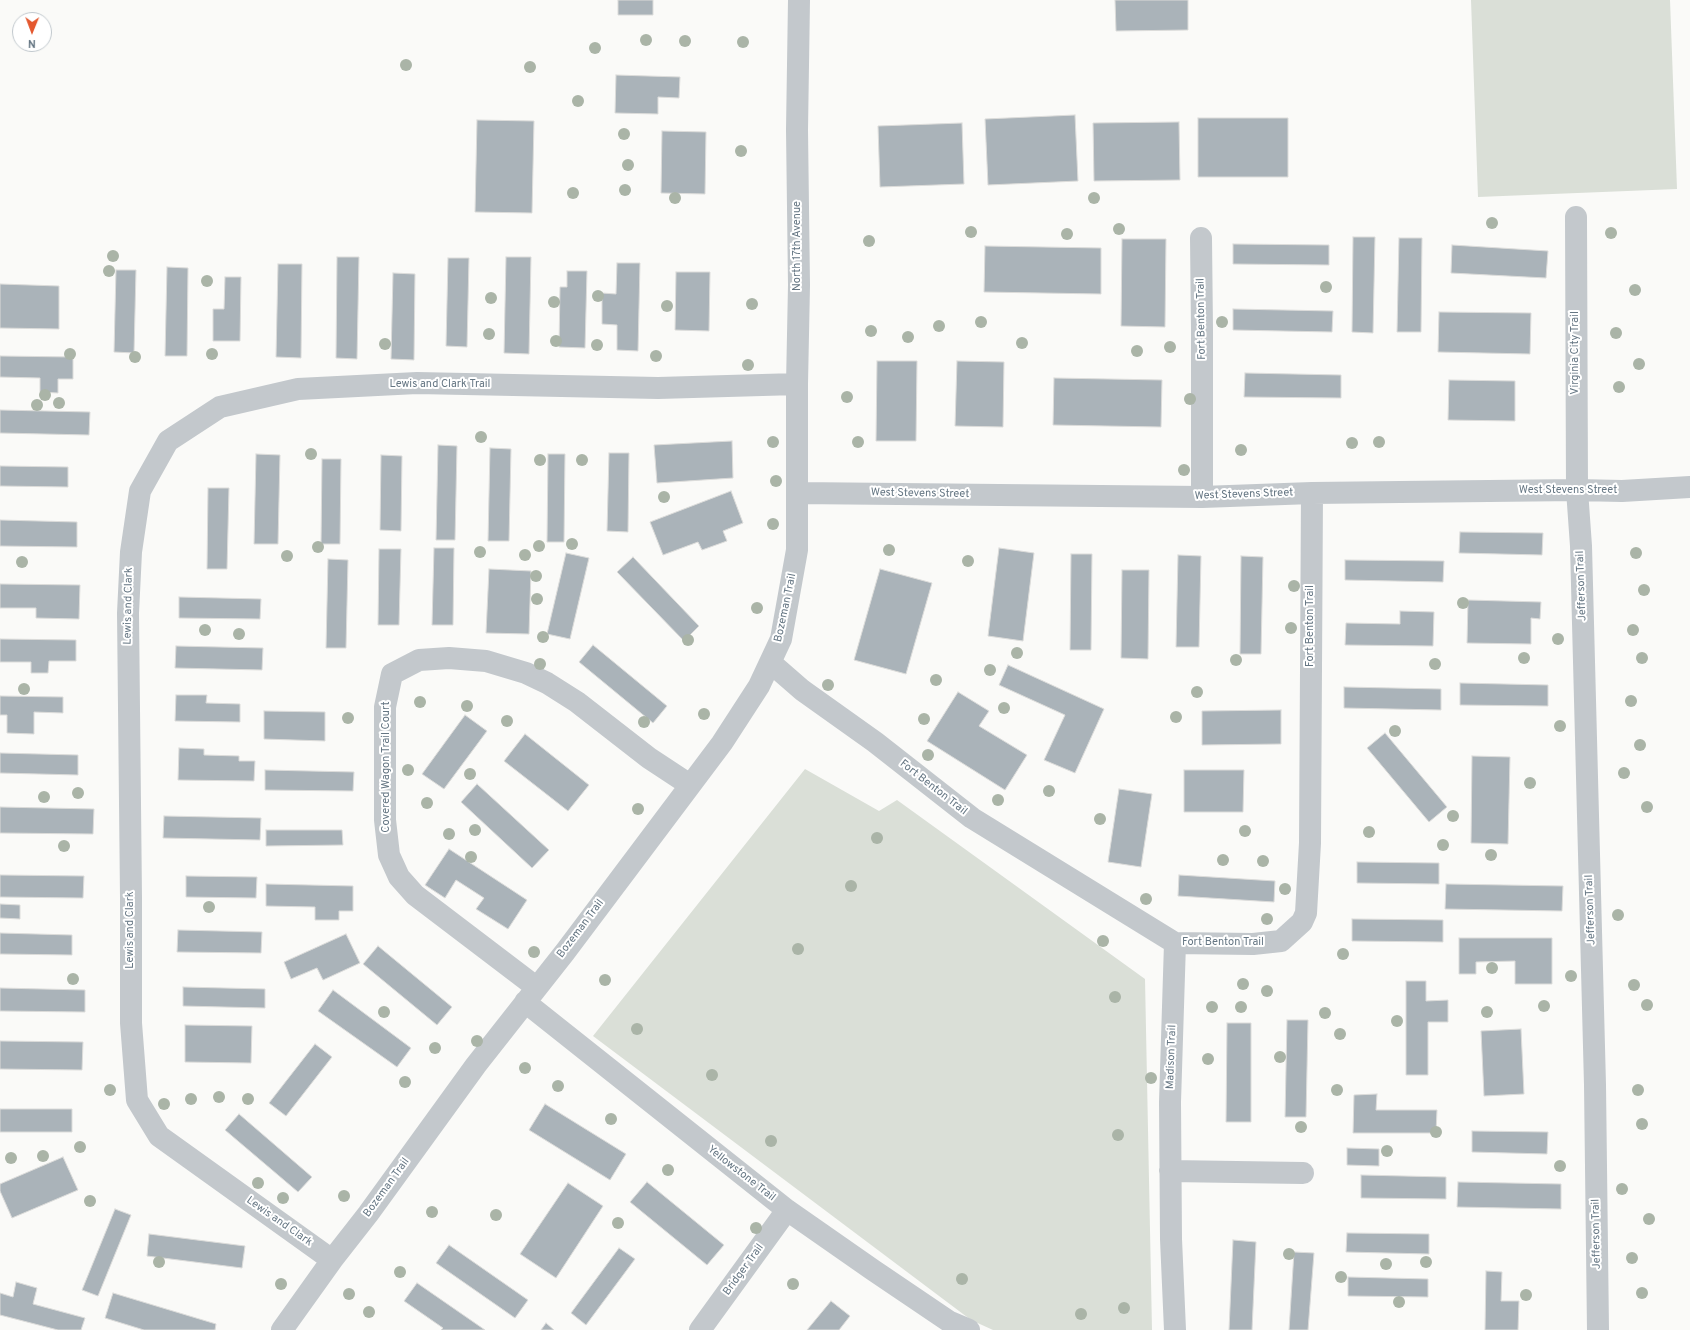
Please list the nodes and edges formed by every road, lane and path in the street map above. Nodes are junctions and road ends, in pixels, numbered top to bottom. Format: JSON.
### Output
{"nodes":[{"id":1,"x":799,"y":0,"type":"edge"},
{"id":2,"x":1576,"y":217,"type":"dead end"},
{"id":3,"x":1201,"y":238,"type":"dead end"},
{"id":4,"x":797,"y":384,"type":"junction"},
{"id":5,"x":1690,"y":488,"type":"edge"},
{"id":6,"x":1577,"y":490,"type":"junction"},
{"id":7,"x":797,"y":493,"type":"junction"},
{"id":8,"x":1312,"y":493,"type":"junction"},
{"id":9,"x":1202,"y":497,"type":"junction"},
{"id":10,"x":138,"y":505,"type":"joint"},
{"id":11,"x":771,"y":663,"type":"junction"},
{"id":12,"x":690,"y":786,"type":"junction"},
{"id":13,"x":1175,"y":943,"type":"junction"},
{"id":14,"x":531,"y":994,"type":"junction"},
{"id":15,"x":1170,"y":1171,"type":"junction"},
{"id":16,"x":1303,"y":1173,"type":"dead end"},
{"id":17,"x":787,"y":1210,"type":"junction"},
{"id":18,"x":332,"y":1260,"type":"junction"},
{"id":19,"x":282,"y":1330,"type":"edge"},
{"id":20,"x":700,"y":1330,"type":"edge"},
{"id":21,"x":969,"y":1330,"type":"edge"},
{"id":22,"x":1175,"y":1330,"type":"edge"},
{"id":23,"x":1598,"y":1330,"type":"edge"}],
"edges":[{"from":1,"to":4,"type":"street","name":"North 17th Avenue"},
{"from":2,"to":6,"type":"street","name":"Virginia City Trail"},
{"from":3,"to":9,"type":"street","name":"Fort Benton Trail"},
{"from":4,"to":7,"type":"street","name":"North 17th Avenue"},
{"from":4,"to":10,"type":"street","name":"Lewis and Clark Trail"},
{"from":5,"to":6,"type":"street","name":"West Stevens Street"},
{"from":6,"to":8,"type":"street","name":"West Stevens Street"},
{"from":6,"to":23,"type":"street","name":"Jefferson Trail"},
{"from":7,"to":9,"type":"street","name":"West Stevens Street"},
{"from":7,"to":11,"type":"street","name":"Bozeman Trail"},
{"from":8,"to":9,"type":"street","name":"West Stevens Street"},
{"from":8,"to":13,"type":"street","name":"Fort Benton Trail"},
{"from":10,"to":18,"type":"street","name":"Lewis and Clark"},
{"from":11,"to":12,"type":"street","name":"Bozeman Trail"},
{"from":11,"to":13,"type":"street","name":"Fort Benton Trail"},
{"from":12,"to":14,"type":"street","name":"Bozeman Trail"},
{"from":12,"to":14,"type":"street","name":"Covered Wagon Trail Court"},
{"from":13,"to":15,"type":"street","name":"Madison Trail"},
{"from":14,"to":17,"type":"street","name":"Yellowstone Trail"},
{"from":14,"to":18,"type":"street","name":"Bozeman Trail"},
{"from":15,"to":16,"type":"street"},
{"from":15,"to":22,"type":"street","name":"Madison Trail"},
{"from":17,"to":20,"type":"street","name":"Bridger Trail"},
{"from":17,"to":21,"type":"street","name":"Yellowstone Trail"},
{"from":18,"to":19,"type":"street","name":"Bozeman Trail"}]}
